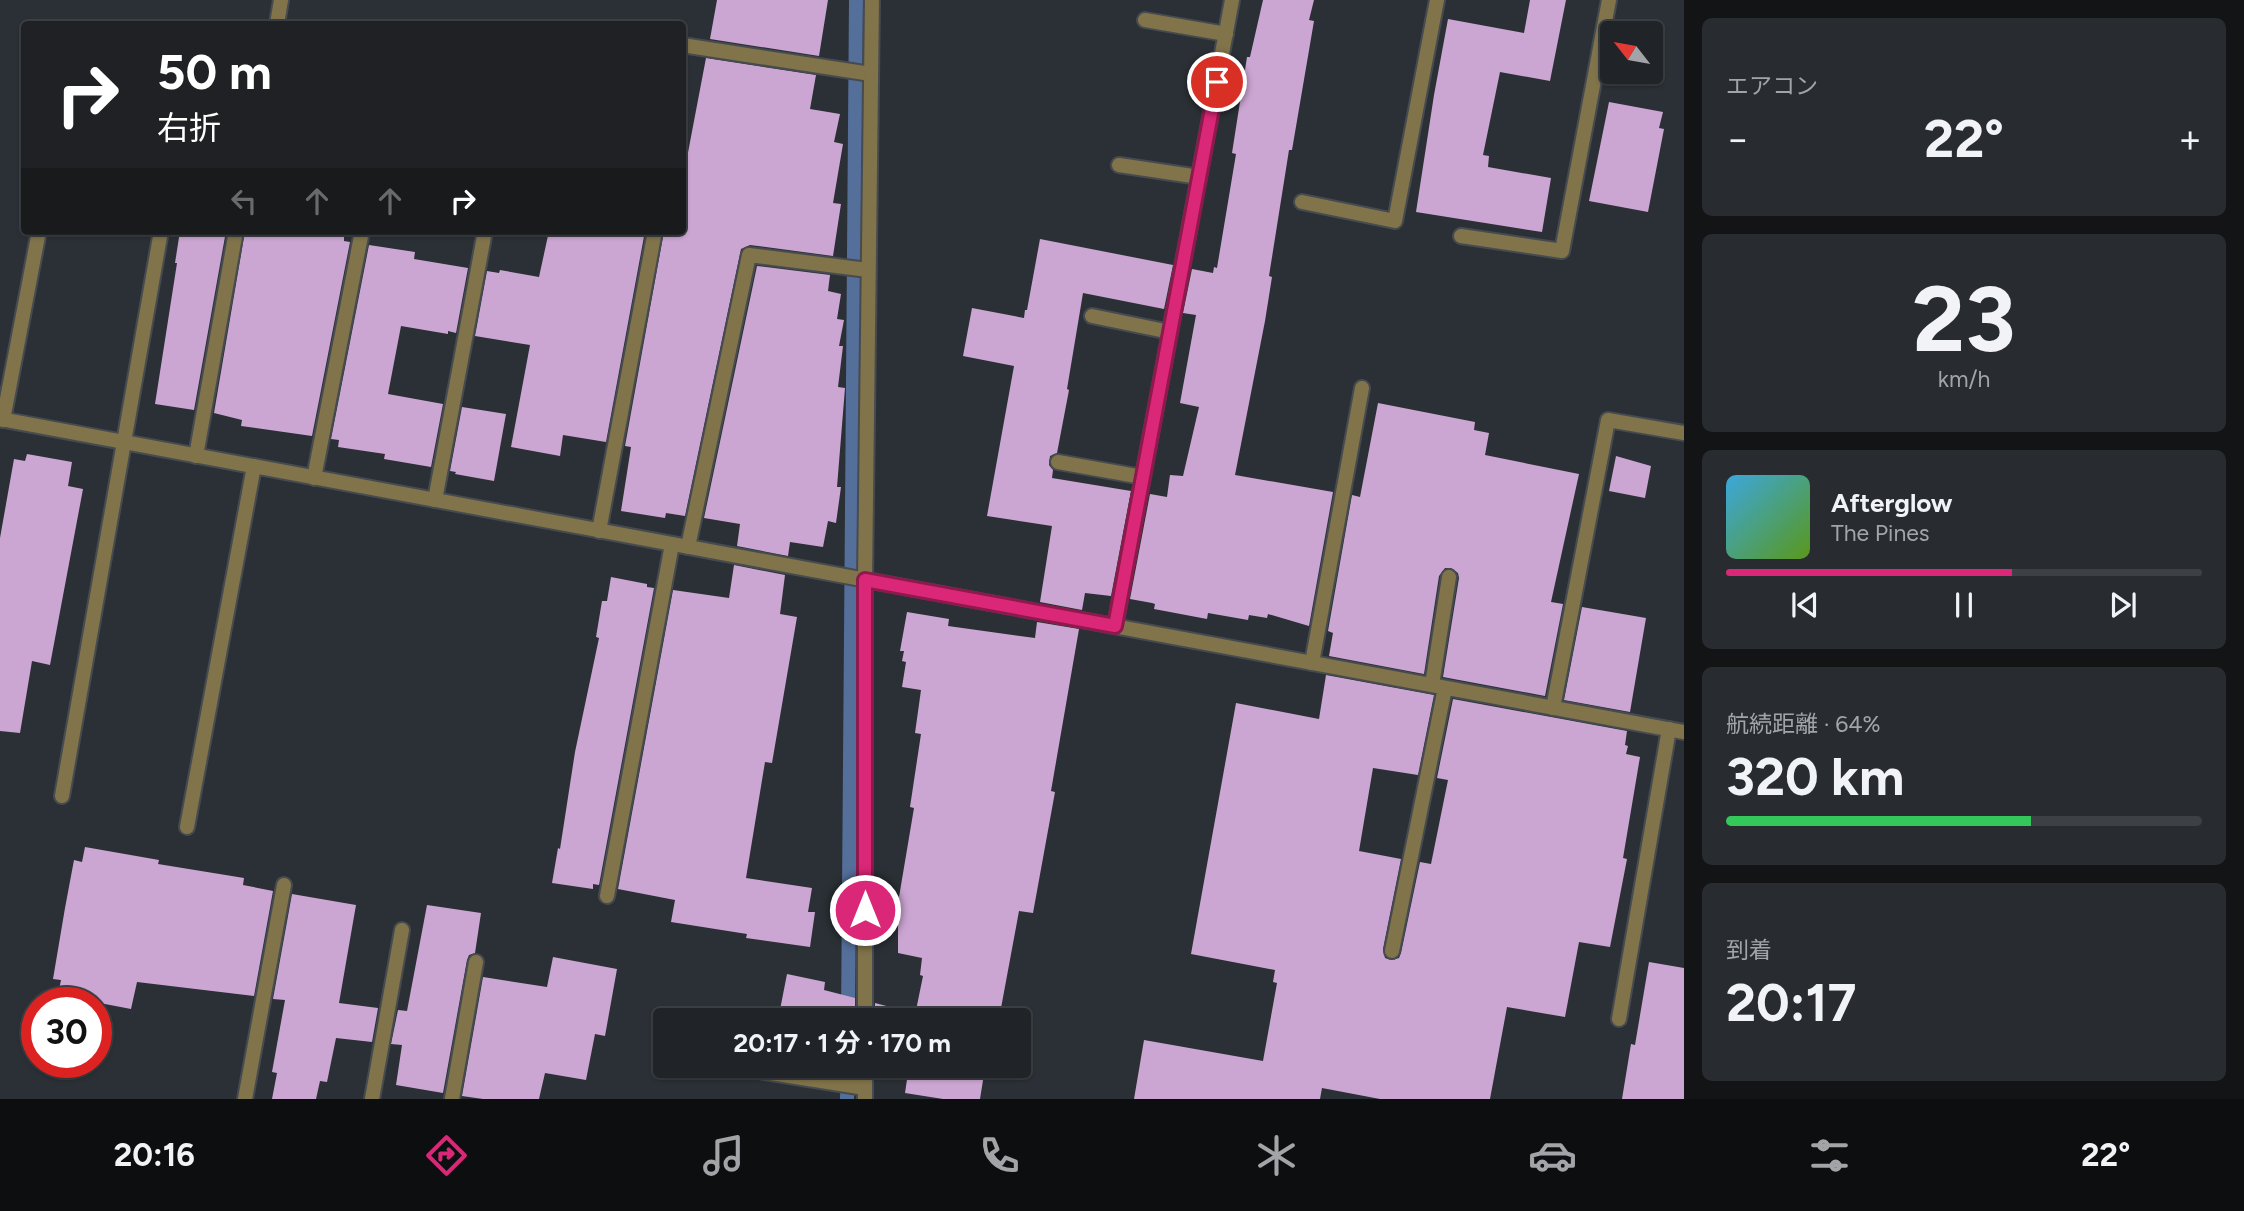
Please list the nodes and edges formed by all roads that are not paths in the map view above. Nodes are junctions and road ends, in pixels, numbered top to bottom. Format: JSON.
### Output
{"nodes":[{"id":1,"x":281,"y":0,"type":"edge"},
{"id":2,"x":872,"y":0,"type":"edge"},
{"id":3,"x":1232,"y":0,"type":"edge"},
{"id":4,"x":1437,"y":0,"type":"edge"},
{"id":5,"x":1609,"y":0,"type":"edge"},
{"id":6,"x":1145,"y":20,"type":"dead end"},
{"id":7,"x":278,"y":21,"type":"edge"},
{"id":8,"x":1226,"y":34,"type":"junction"},
{"id":9,"x":686,"y":46,"type":"edge"},
{"id":10,"x":871,"y":74,"type":"junction"},
{"id":11,"x":1119,"y":165,"type":"dead end"},
{"id":12,"x":1199,"y":177,"type":"junction"},
{"id":13,"x":1302,"y":202,"type":"dead end"},
{"id":14,"x":38,"y":235,"type":"edge"},
{"id":15,"x":160,"y":235,"type":"edge"},
{"id":16,"x":235,"y":235,"type":"edge"},
{"id":17,"x":361,"y":235,"type":"edge"},
{"id":18,"x":484,"y":235,"type":"edge"},
{"id":19,"x":654,"y":235,"type":"edge"},
{"id":20,"x":1461,"y":236,"type":"dead end"},
{"id":21,"x":868,"y":270,"type":"junction"},
{"id":22,"x":1092,"y":316,"type":"dead end"},
{"id":23,"x":1170,"y":332,"type":"junction"},
{"id":24,"x":1362,"y":388,"type":"dead end"},
{"id":25,"x":2,"y":419,"type":"edge"},
{"id":26,"x":1684,"y":433,"type":"edge"},
{"id":27,"x":124,"y":443,"type":"junction"},
{"id":28,"x":196,"y":456,"type":"junction"},
{"id":29,"x":1058,"y":462,"type":"dead end"},
{"id":30,"x":254,"y":466,"type":"junction"},
{"id":31,"x":1142,"y":477,"type":"junction"},
{"id":32,"x":314,"y":478,"type":"junction"},
{"id":33,"x":435,"y":500,"type":"junction"},
{"id":34,"x":599,"y":531,"type":"junction"},
{"id":35,"x":672,"y":544,"type":"junction"},
{"id":36,"x":688,"y":547,"type":"junction"},
{"id":37,"x":1449,"y":577,"type":"dead end"},
{"id":38,"x":865,"y":580,"type":"junction"},
{"id":39,"x":1115,"y":626,"type":"junction"},
{"id":40,"x":1312,"y":663,"type":"junction"},
{"id":41,"x":1438,"y":686,"type":"junction"},
{"id":42,"x":1553,"y":708,"type":"junction"},
{"id":43,"x":1669,"y":729,"type":"junction"},
{"id":44,"x":1684,"y":732,"type":"edge"},
{"id":45,"x":62,"y":796,"type":"dead end"},
{"id":46,"x":187,"y":827,"type":"dead end"},
{"id":47,"x":285,"y":885,"type":"dead end"},
{"id":48,"x":607,"y":896,"type":"dead end"},
{"id":49,"x":402,"y":930,"type":"dead end"},
{"id":50,"x":1392,"y":951,"type":"dead end"},
{"id":51,"x":477,"y":962,"type":"dead end"},
{"id":52,"x":865,"y":1008,"type":"edge"},
{"id":53,"x":1619,"y":1019,"type":"dead end"},
{"id":54,"x":788,"y":1078,"type":"edge"},
{"id":55,"x":865,"y":1093,"type":"edge"},
{"id":56,"x":245,"y":1099,"type":"edge"},
{"id":57,"x":372,"y":1099,"type":"edge"},
{"id":58,"x":452,"y":1099,"type":"edge"}],
"edges":[{"from":1,"to":7,"type":"street"},
{"from":2,"to":10,"type":"street"},
{"from":3,"to":8,"type":"street"},
{"from":4,"to":13,"type":"street"},
{"from":5,"to":20,"type":"street"},
{"from":6,"to":8,"type":"street"},
{"from":8,"to":12,"type":"street"},
{"from":9,"to":10,"type":"street"},
{"from":10,"to":21,"type":"street"},
{"from":11,"to":12,"type":"street"},
{"from":12,"to":23,"type":"street"},
{"from":14,"to":25,"type":"street"},
{"from":15,"to":27,"type":"street"},
{"from":16,"to":28,"type":"street"},
{"from":17,"to":32,"type":"street"},
{"from":18,"to":33,"type":"street"},
{"from":19,"to":34,"type":"street"},
{"from":21,"to":36,"type":"street"},
{"from":21,"to":38,"type":"street"},
{"from":22,"to":23,"type":"street"},
{"from":23,"to":31,"type":"street"},
{"from":24,"to":40,"type":"street"},
{"from":25,"to":27,"type":"street"},
{"from":26,"to":42,"type":"street"},
{"from":27,"to":28,"type":"street"},
{"from":27,"to":45,"type":"street"},
{"from":28,"to":30,"type":"street"},
{"from":29,"to":31,"type":"street"},
{"from":30,"to":32,"type":"street"},
{"from":30,"to":46,"type":"street"},
{"from":31,"to":39,"type":"street"},
{"from":32,"to":33,"type":"street"},
{"from":33,"to":34,"type":"street"},
{"from":34,"to":35,"type":"street"},
{"from":35,"to":36,"type":"street"},
{"from":35,"to":48,"type":"street"},
{"from":36,"to":38,"type":"street"},
{"from":37,"to":41,"type":"street"},
{"from":38,"to":39,"type":"street"},
{"from":38,"to":52,"type":"street"},
{"from":39,"to":40,"type":"street"},
{"from":40,"to":41,"type":"street"},
{"from":41,"to":42,"type":"street"},
{"from":41,"to":50,"type":"street"},
{"from":42,"to":43,"type":"street"},
{"from":43,"to":44,"type":"street"},
{"from":43,"to":53,"type":"street"},
{"from":47,"to":56,"type":"street"},
{"from":49,"to":57,"type":"street"},
{"from":51,"to":58,"type":"street"},
{"from":54,"to":55,"type":"street"}]}
